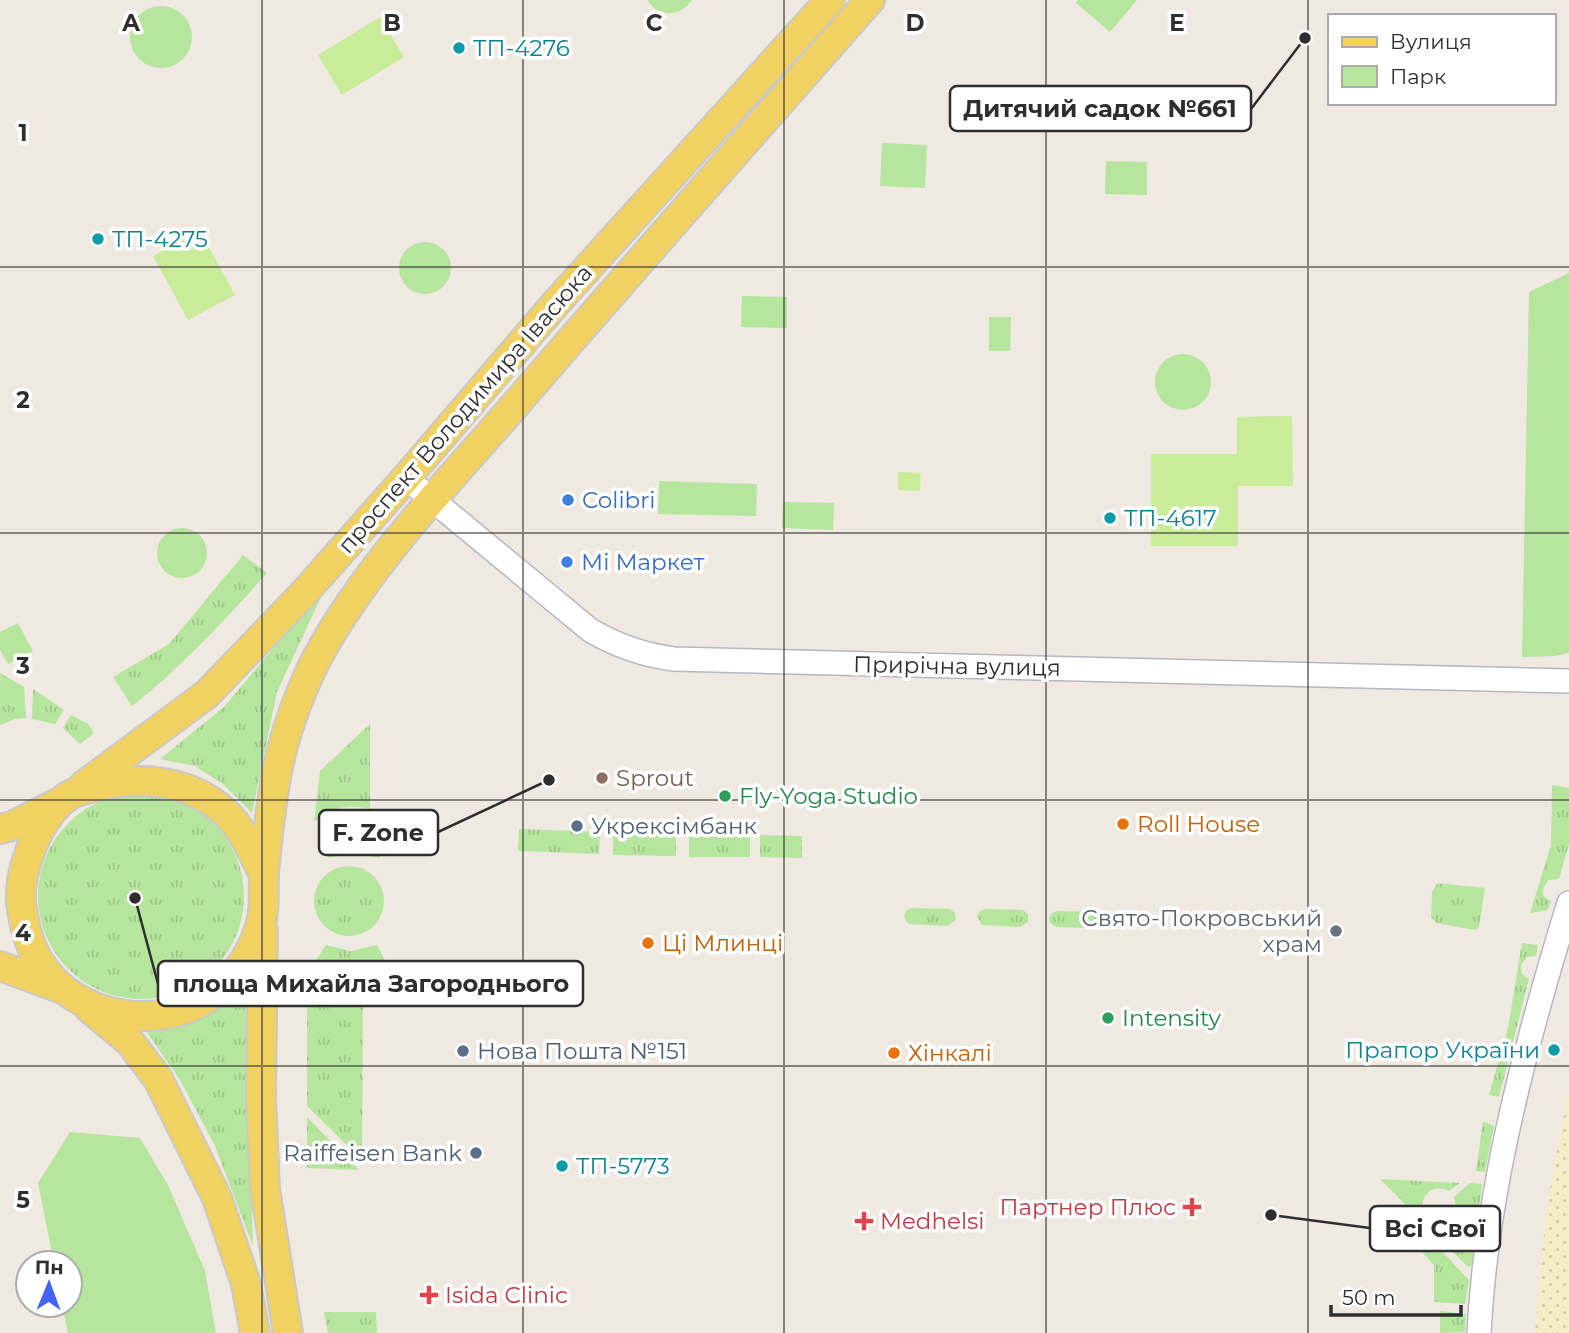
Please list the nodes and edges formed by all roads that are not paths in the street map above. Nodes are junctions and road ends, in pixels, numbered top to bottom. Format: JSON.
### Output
{"nodes":[{"id":1,"x":830,"y":0,"type":"edge"},
{"id":2,"x":870,"y":0,"type":"edge"},
{"id":3,"x":406,"y":478,"type":"junction"},
{"id":4,"x":433,"y":500,"type":"junction"},
{"id":5,"x":1569,"y":681,"type":"edge"},
{"id":6,"x":68,"y":797,"type":"junction"},
{"id":7,"x":0,"y":829,"type":"edge"},
{"id":8,"x":264,"y":875,"type":"junction"},
{"id":9,"x":1569,"y":903,"type":"edge"},
{"id":10,"x":263,"y":918,"type":"junction"},
{"id":11,"x":0,"y":966,"type":"edge"},
{"id":12,"x":73,"y":996,"type":"junction"},
{"id":13,"x":255,"y":1333,"type":"edge"},
{"id":14,"x":288,"y":1333,"type":"edge"},
{"id":15,"x":1479,"y":1333,"type":"edge"}],
"edges":[{"from":1,"to":3,"type":"main road","name":"проспект Володимира Івасюка"},
{"from":2,"to":4,"type":"main road","name":"проспект Володимира Івасюка"},
{"from":3,"to":4,"type":"street","name":"Прирічна вулиця"},
{"from":3,"to":6,"type":"main road","name":"проспект Володимира Івасюка"},
{"from":4,"to":5,"type":"street","name":"Прирічна вулиця"},
{"from":4,"to":8,"type":"main road","name":"проспект Володимира Івасюка"},
{"from":6,"to":7,"type":"main road"},
{"from":6,"to":8,"type":"main road"},
{"from":6,"to":12,"type":"main road"},
{"from":8,"to":10,"type":"main road"},
{"from":9,"to":15,"type":"street"},
{"from":10,"to":12,"type":"main road"},
{"from":10,"to":14,"type":"main road"},
{"from":11,"to":12,"type":"main road"},
{"from":12,"to":13,"type":"main road"}]}
